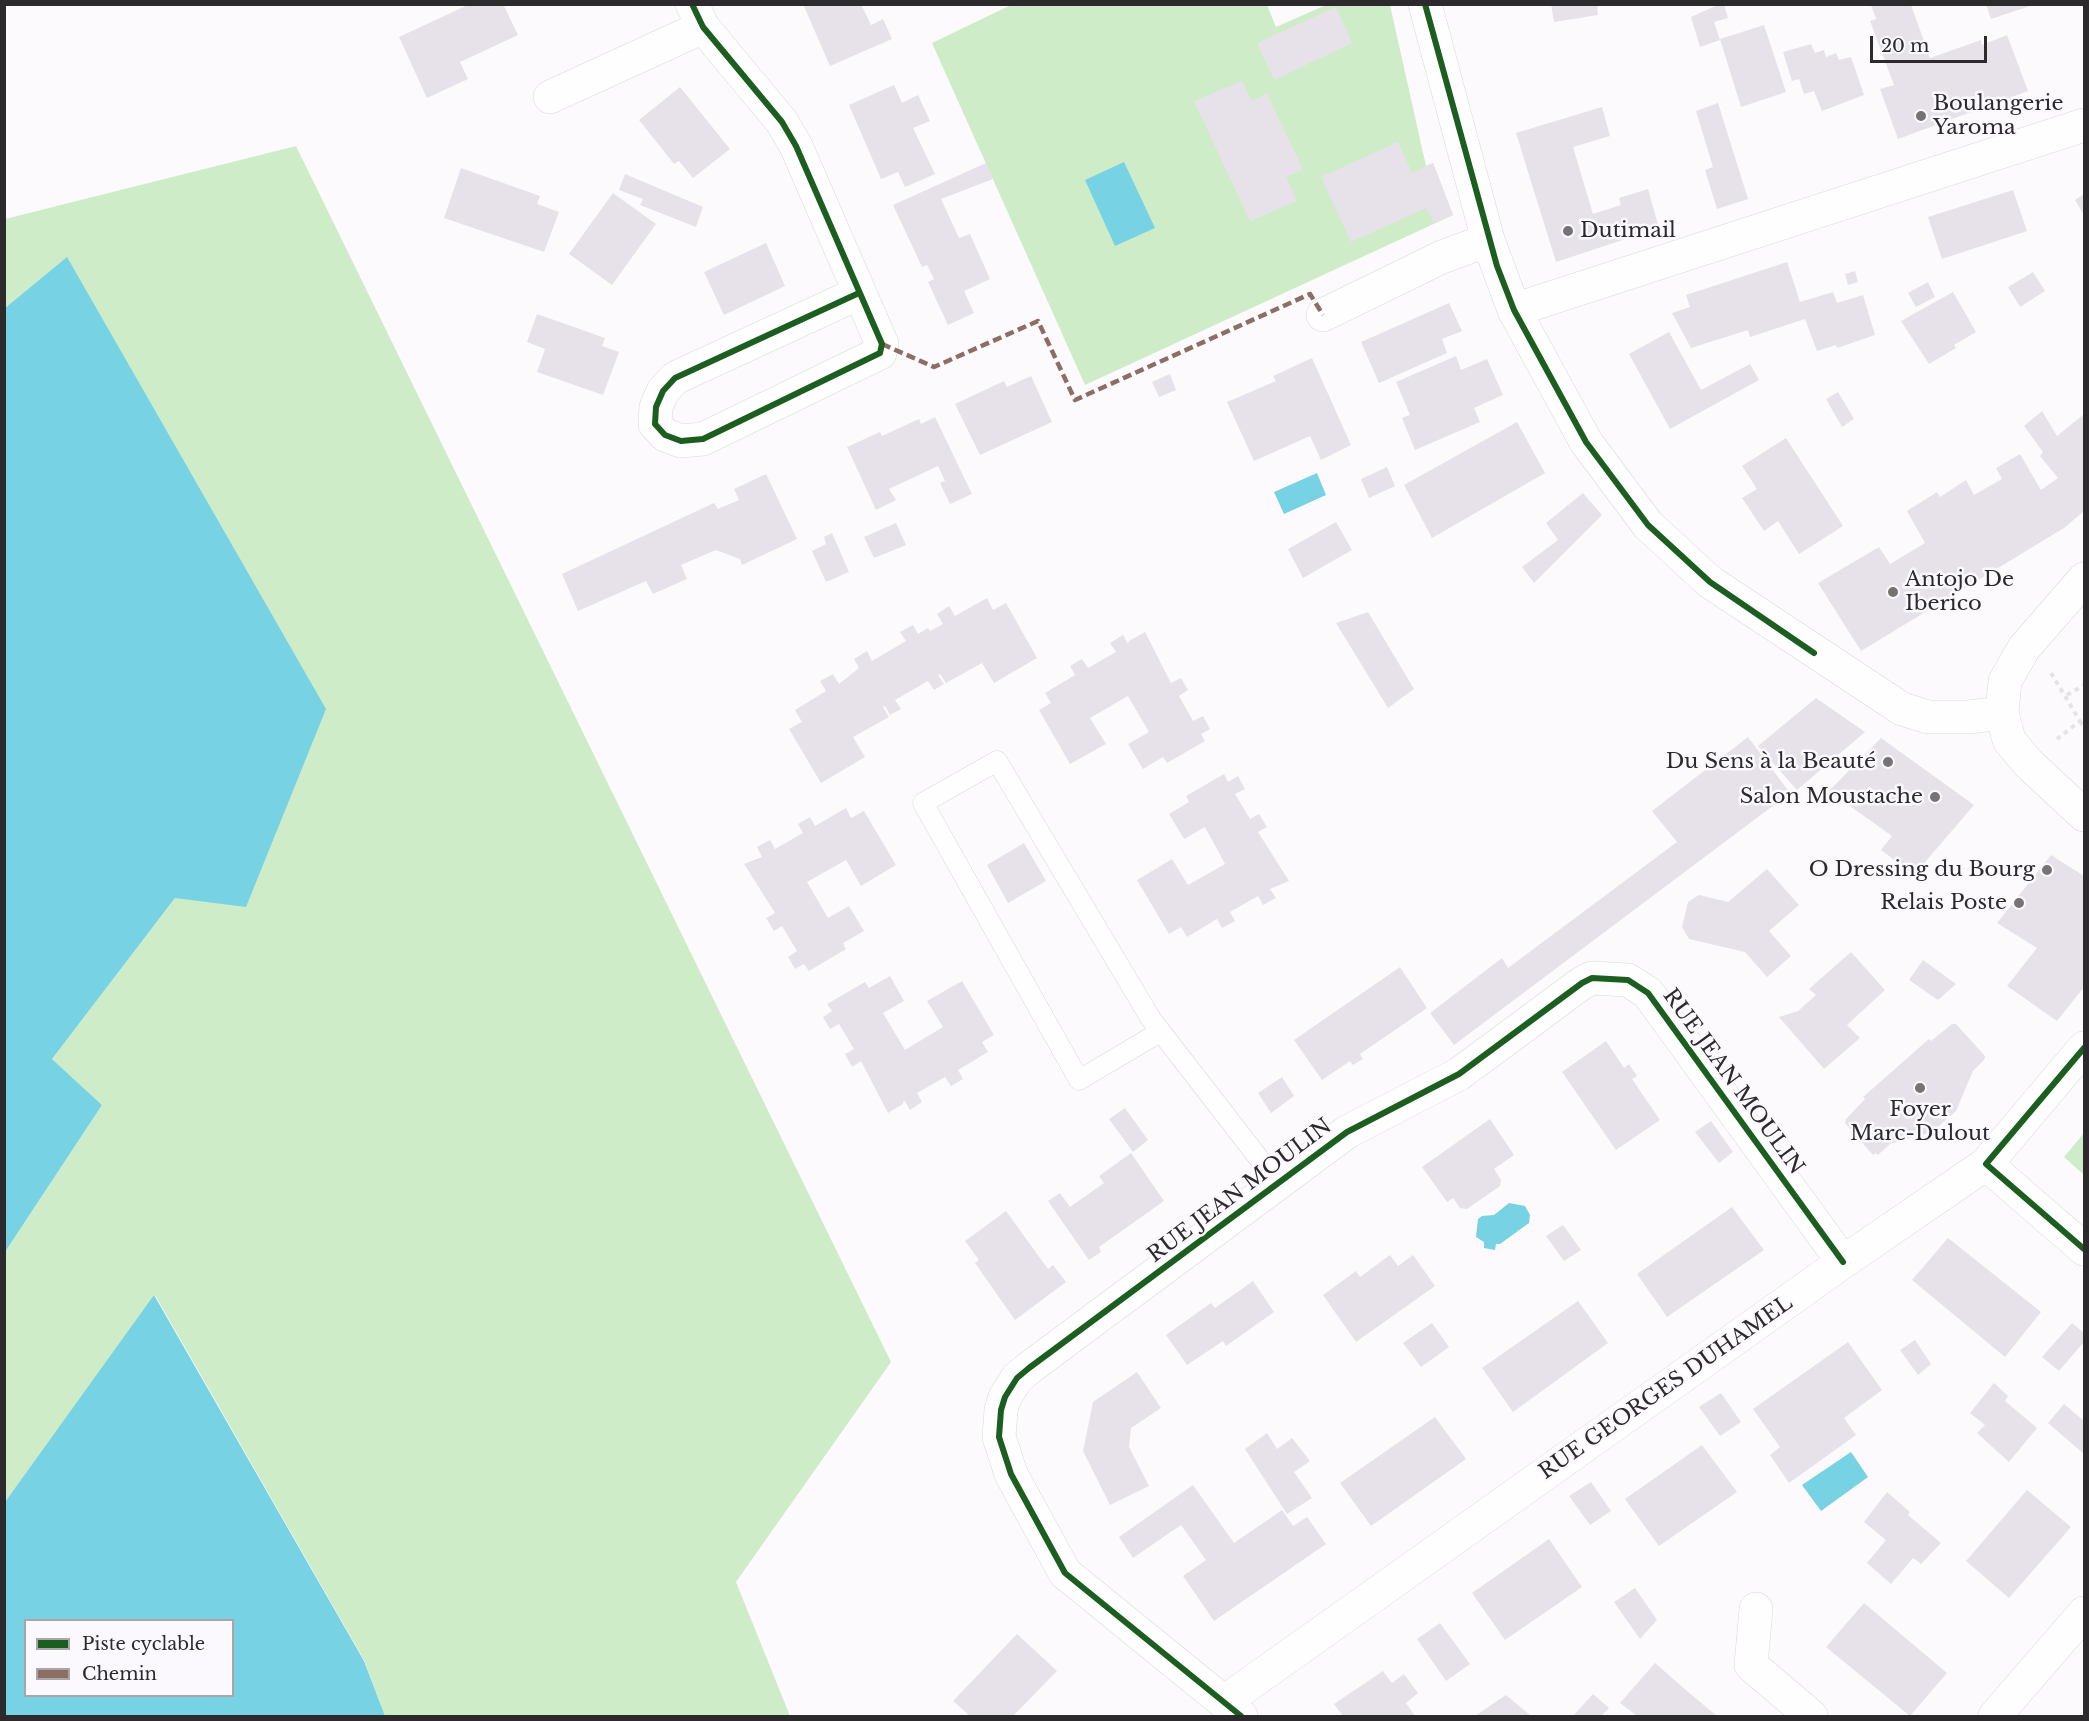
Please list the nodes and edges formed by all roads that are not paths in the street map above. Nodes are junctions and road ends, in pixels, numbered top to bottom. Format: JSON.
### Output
{"nodes":[{"id":1,"x":1425,"y":4,"type":"edge"},
{"id":2,"x":698,"y":16,"type":"edge"},
{"id":3,"x":550,"y":97,"type":"dead end"},
{"id":4,"x":2085,"y":125,"type":"edge"},
{"id":5,"x":1488,"y":240,"type":"junction"},
{"id":6,"x":859,"y":293,"type":"junction"},
{"id":7,"x":1514,"y":310,"type":"junction"},
{"id":8,"x":1323,"y":315,"type":"dead end"},
{"id":9,"x":2085,"y":579,"type":"edge"},
{"id":10,"x":2002,"y":713,"type":"junction"},
{"id":11,"x":2085,"y":815,"type":"edge"},
{"id":12,"x":1160,"y":1032,"type":"junction"},
{"id":13,"x":2085,"y":1048,"type":"edge"},
{"id":14,"x":1986,"y":1164,"type":"junction"},
{"id":15,"x":1278,"y":1183,"type":"junction"},
{"id":16,"x":2085,"y":1248,"type":"edge"},
{"id":17,"x":1843,"y":1262,"type":"junction"},
{"id":18,"x":1756,"y":1609,"type":"dead end"},
{"id":19,"x":2085,"y":1612,"type":"edge"},
{"id":20,"x":1233,"y":1709,"type":"edge"},
{"id":21,"x":1811,"y":1716,"type":"edge"},
{"id":22,"x":1995,"y":1716,"type":"edge"}],
"edges":[{"from":1,"to":5,"type":"street"},
{"from":2,"to":3,"type":"street"},
{"from":2,"to":6,"type":"street"},
{"from":4,"to":7,"type":"street"},
{"from":5,"to":7,"type":"street"},
{"from":5,"to":8,"type":"street"},
{"from":6,"to":6,"type":"street"},
{"from":7,"to":10,"type":"street"},
{"from":9,"to":10,"type":"street"},
{"from":10,"to":11,"type":"street"},
{"from":12,"to":12,"type":"lane"},
{"from":12,"to":15,"type":"lane"},
{"from":13,"to":14,"type":"street","name":"RUE GEORGES DUHAMEL"},
{"from":14,"to":16,"type":"street"},
{"from":14,"to":17,"type":"street","name":"RUE GEORGES DUHAMEL"},
{"from":15,"to":17,"type":"street","name":"RUE JEAN MOULIN"},
{"from":15,"to":20,"type":"street","name":"RUE JEAN MOULIN"},
{"from":17,"to":20,"type":"street","name":"RUE GEORGES DUHAMEL"},
{"from":18,"to":21,"type":"street"},
{"from":19,"to":22,"type":"street"}]}
